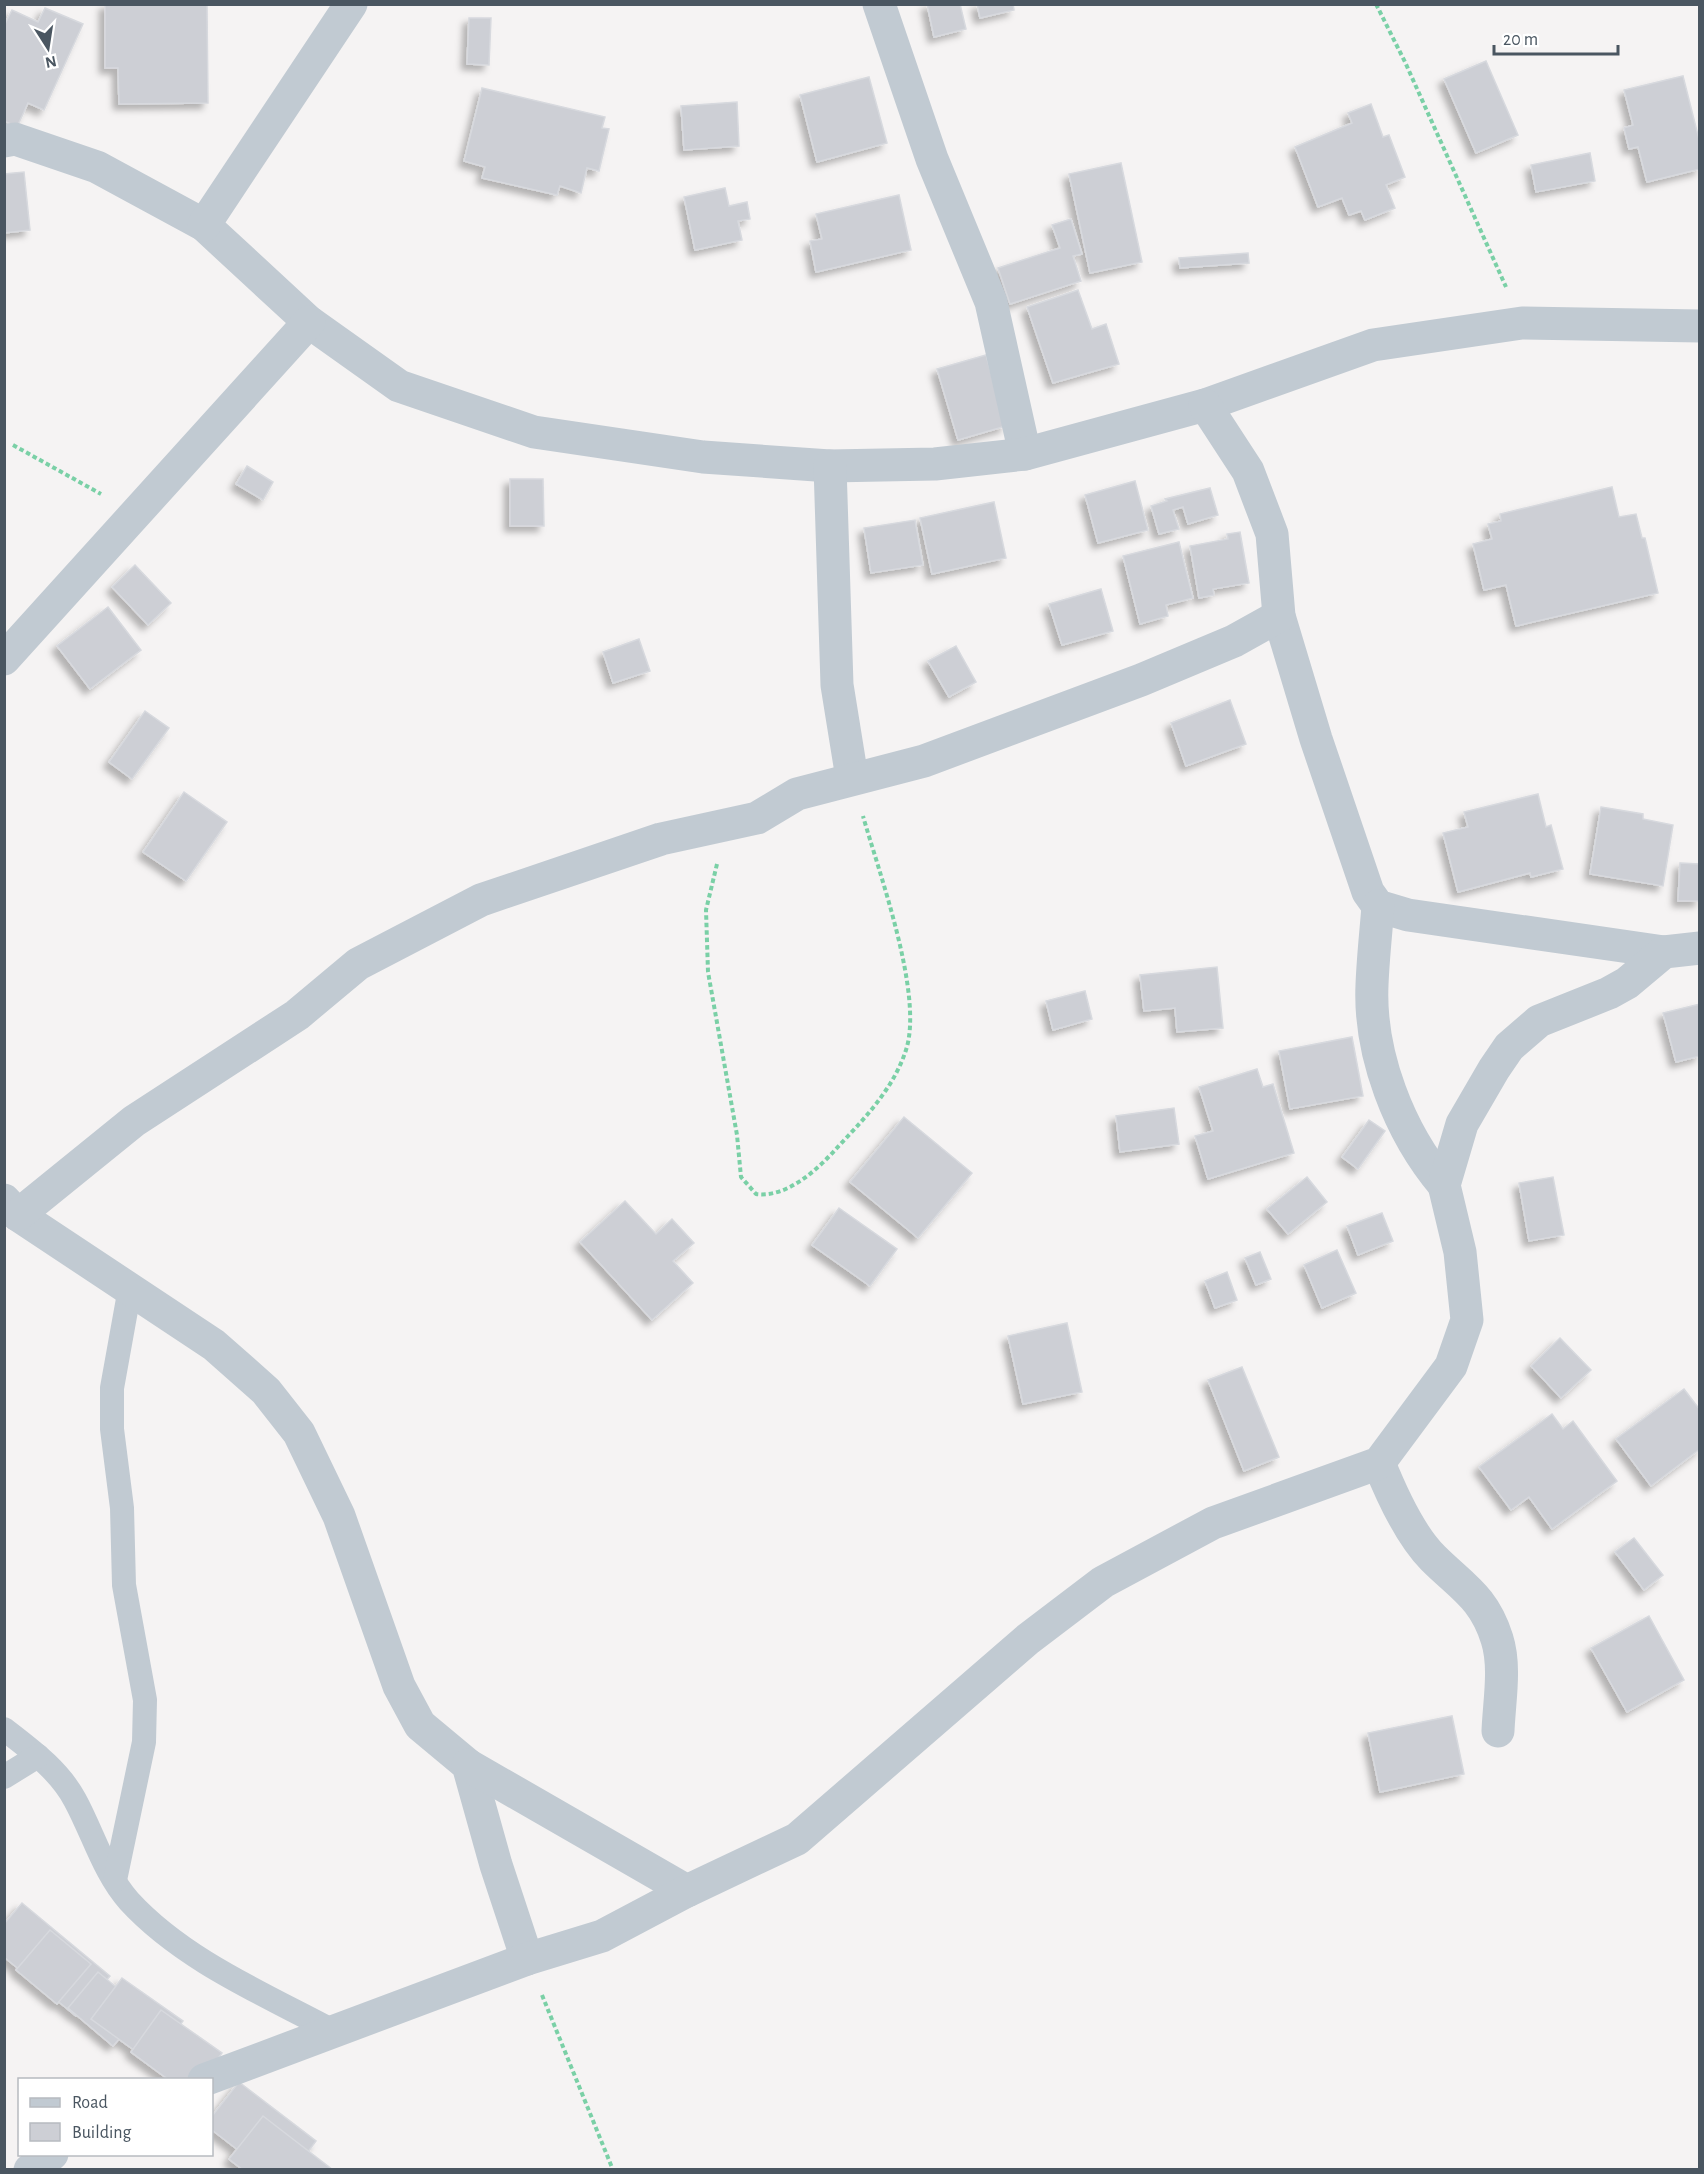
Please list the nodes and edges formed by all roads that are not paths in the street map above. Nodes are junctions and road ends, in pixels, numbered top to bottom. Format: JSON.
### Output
{"nodes":[{"id":1,"x":351,"y":4,"type":"edge"},
{"id":2,"x":879,"y":4,"type":"edge"},
{"id":3,"x":4,"y":141,"type":"edge"},
{"id":4,"x":204,"y":225,"type":"junction"},
{"id":5,"x":309,"y":322,"type":"junction"},
{"id":6,"x":1700,"y":326,"type":"edge"},
{"id":7,"x":1205,"y":405,"type":"junction"},
{"id":8,"x":1025,"y":454,"type":"junction"},
{"id":9,"x":830,"y":466,"type":"junction"},
{"id":10,"x":1278,"y":616,"type":"junction"},
{"id":11,"x":4,"y":659,"type":"edge"},
{"id":12,"x":852,"y":778,"type":"junction"},
{"id":13,"x":1378,"y":906,"type":"junction"},
{"id":14,"x":1700,"y":948,"type":"edge"},
{"id":15,"x":1664,"y":952,"type":"junction"},
{"id":16,"x":1444,"y":1185,"type":"junction"},
{"id":17,"x":11,"y":1208,"type":"edge"},
{"id":18,"x":130,"y":1288,"type":"junction"},
{"id":19,"x":1379,"y":1463,"type":"junction"},
{"id":20,"x":4,"y":1729,"type":"edge"},
{"id":21,"x":1498,"y":1731,"type":"dead end"},
{"id":22,"x":38,"y":1756,"type":"junction"},
{"id":23,"x":468,"y":1765,"type":"junction"},
{"id":24,"x":4,"y":1777,"type":"edge"},
{"id":25,"x":115,"y":1880,"type":"junction"},
{"id":26,"x":687,"y":1891,"type":"junction"},
{"id":27,"x":527,"y":1959,"type":"junction"},
{"id":28,"x":333,"y":2031,"type":"junction"},
{"id":29,"x":207,"y":2078,"type":"edge"},
{"id":30,"x":49,"y":2156,"type":"edge"},
{"id":31,"x":30,"y":2169,"type":"edge"}],
"edges":[{"from":1,"to":4,"type":"street"},
{"from":2,"to":8,"type":"street"},
{"from":3,"to":4,"type":"street"},
{"from":4,"to":5,"type":"street"},
{"from":5,"to":9,"type":"street"},
{"from":5,"to":11,"type":"street"},
{"from":6,"to":7,"type":"street"},
{"from":7,"to":8,"type":"street"},
{"from":7,"to":10,"type":"street"},
{"from":8,"to":9,"type":"street"},
{"from":9,"to":12,"type":"street"},
{"from":10,"to":12,"type":"street"},
{"from":10,"to":13,"type":"street"},
{"from":12,"to":17,"type":"street"},
{"from":13,"to":15,"type":"street"},
{"from":13,"to":16,"type":"street"},
{"from":14,"to":15,"type":"street"},
{"from":15,"to":16,"type":"street"},
{"from":16,"to":19,"type":"street"},
{"from":17,"to":18,"type":"street"},
{"from":18,"to":23,"type":"street"},
{"from":18,"to":25,"type":"lane"},
{"from":19,"to":21,"type":"street"},
{"from":19,"to":26,"type":"street"},
{"from":20,"to":22,"type":"lane"},
{"from":22,"to":24,"type":"lane"},
{"from":22,"to":25,"type":"lane"},
{"from":23,"to":26,"type":"street"},
{"from":23,"to":27,"type":"street"},
{"from":25,"to":28,"type":"lane"},
{"from":26,"to":27,"type":"street"},
{"from":27,"to":28,"type":"street"},
{"from":28,"to":29,"type":"street"},
{"from":30,"to":31,"type":"street"}]}
